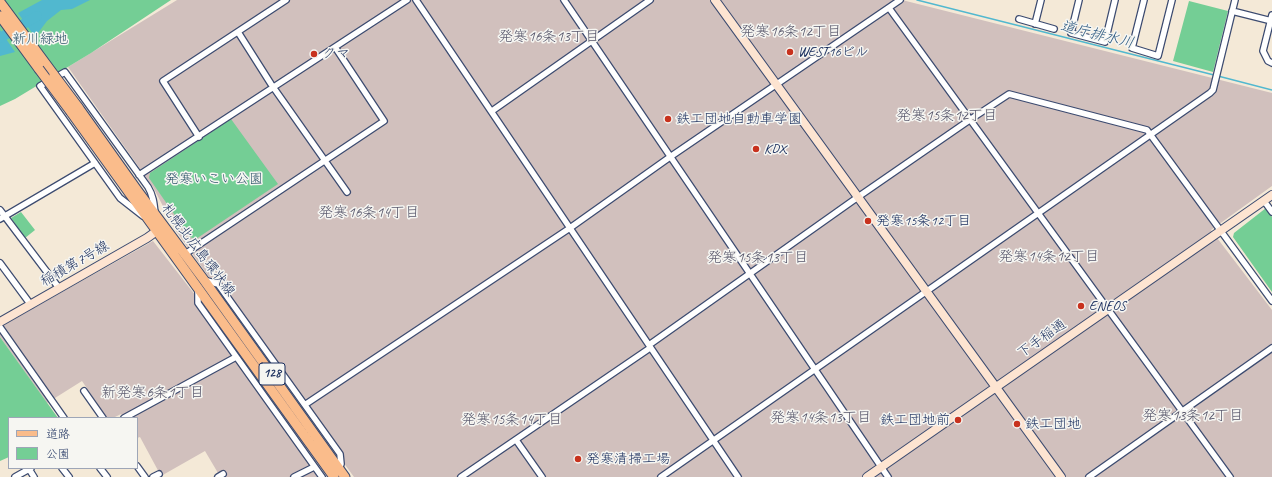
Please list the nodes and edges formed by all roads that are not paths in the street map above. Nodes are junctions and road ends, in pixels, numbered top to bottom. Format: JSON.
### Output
{"nodes":[{"id":1,"x":286,"y":0,"type":"edge"},
{"id":2,"x":407,"y":0,"type":"edge"},
{"id":3,"x":416,"y":0,"type":"edge"},
{"id":4,"x":564,"y":0,"type":"edge"},
{"id":5,"x":650,"y":0,"type":"edge"},
{"id":6,"x":715,"y":0,"type":"edge"},
{"id":7,"x":900,"y":0,"type":"edge"},
{"id":8,"x":1041,"y":0,"type":"edge"},
{"id":9,"x":1079,"y":0,"type":"edge"},
{"id":10,"x":1115,"y":0,"type":"edge"},
{"id":11,"x":1144,"y":0,"type":"edge"},
{"id":12,"x":1172,"y":0,"type":"edge"},
{"id":13,"x":1235,"y":0,"type":"edge"},
{"id":14,"x":0,"y":2,"type":"edge"},
{"id":15,"x":889,"y":8,"type":"junction"},
{"id":16,"x":1232,"y":11,"type":"junction"},
{"id":17,"x":0,"y":16,"type":"edge"},
{"id":18,"x":1019,"y":19,"type":"dead end"},
{"id":19,"x":1272,"y":19,"type":"edge"},
{"id":20,"x":1035,"y":24,"type":"junction"},
{"id":21,"x":1054,"y":29,"type":"dead end"},
{"id":22,"x":238,"y":32,"type":"junction"},
{"id":23,"x":591,"y":40,"type":"junction"},
{"id":24,"x":335,"y":47,"type":"junction"},
{"id":25,"x":1272,"y":62,"type":"edge"},
{"id":26,"x":776,"y":84,"type":"junction"},
{"id":27,"x":273,"y":87,"type":"junction"},
{"id":28,"x":74,"y":110,"type":"junction"},
{"id":29,"x":492,"y":111,"type":"junction"},
{"id":30,"x":971,"y":119,"type":"junction"},
{"id":31,"x":1151,"y":135,"type":"junction"},
{"id":32,"x":199,"y":136,"type":"junction"},
{"id":33,"x":670,"y":157,"type":"junction"},
{"id":34,"x":324,"y":160,"type":"junction"},
{"id":35,"x":95,"y":163,"type":"junction"},
{"id":36,"x":139,"y":175,"type":"junction"},
{"id":37,"x":347,"y":192,"type":"dead end"},
{"id":38,"x":1272,"y":195,"type":"edge"},
{"id":39,"x":858,"y":197,"type":"junction"},
{"id":40,"x":1264,"y":200,"type":"junction"},
{"id":41,"x":0,"y":210,"type":"edge"},
{"id":42,"x":1272,"y":212,"type":"edge"},
{"id":43,"x":1038,"y":213,"type":"junction"},
{"id":44,"x":2,"y":217,"type":"edge"},
{"id":45,"x":152,"y":219,"type":"junction"},
{"id":46,"x":160,"y":228,"type":"junction"},
{"id":47,"x":570,"y":228,"type":"junction"},
{"id":48,"x":1221,"y":231,"type":"junction"},
{"id":49,"x":185,"y":254,"type":"junction"},
{"id":50,"x":0,"y":263,"type":"edge"},
{"id":51,"x":750,"y":274,"type":"junction"},
{"id":52,"x":204,"y":280,"type":"junction"},
{"id":53,"x":59,"y":288,"type":"junction"},
{"id":54,"x":198,"y":289,"type":"junction"},
{"id":55,"x":927,"y":291,"type":"junction"},
{"id":56,"x":1272,"y":301,"type":"edge"},
{"id":57,"x":31,"y":304,"type":"junction"},
{"id":58,"x":1108,"y":309,"type":"junction"},
{"id":59,"x":0,"y":323,"type":"edge"},
{"id":60,"x":650,"y":347,"type":"junction"},
{"id":61,"x":1272,"y":348,"type":"edge"},
{"id":62,"x":236,"y":357,"type":"junction"},
{"id":63,"x":814,"y":369,"type":"junction"},
{"id":64,"x":996,"y":387,"type":"junction"},
{"id":65,"x":84,"y":390,"type":"dead end"},
{"id":66,"x":306,"y":404,"type":"junction"},
{"id":67,"x":1182,"y":411,"type":"junction"},
{"id":68,"x":63,"y":417,"type":"edge"},
{"id":69,"x":102,"y":417,"type":"edge"},
{"id":70,"x":126,"y":417,"type":"edge"},
{"id":71,"x":516,"y":440,"type":"junction"},
{"id":72,"x":713,"y":440,"type":"junction"},
{"id":73,"x":138,"y":467,"type":"edge"},
{"id":74,"x":314,"y":467,"type":"junction"},
{"id":75,"x":881,"y":467,"type":"junction"},
{"id":76,"x":28,"y":469,"type":"edge"},
{"id":77,"x":63,"y":469,"type":"edge"},
{"id":78,"x":101,"y":469,"type":"edge"},
{"id":79,"x":339,"y":469,"type":"junction"},
{"id":80,"x":159,"y":474,"type":"dead end"},
{"id":81,"x":15,"y":477,"type":"edge"},
{"id":82,"x":69,"y":477,"type":"edge"},
{"id":83,"x":107,"y":477,"type":"edge"},
{"id":84,"x":145,"y":477,"type":"edge"},
{"id":85,"x":153,"y":477,"type":"edge"},
{"id":86,"x":294,"y":477,"type":"edge"},
{"id":87,"x":322,"y":477,"type":"edge"},
{"id":88,"x":334,"y":477,"type":"edge"},
{"id":89,"x":345,"y":477,"type":"edge"},
{"id":90,"x":461,"y":477,"type":"edge"},
{"id":91,"x":542,"y":477,"type":"edge"},
{"id":92,"x":661,"y":477,"type":"edge"},
{"id":93,"x":738,"y":477,"type":"edge"},
{"id":94,"x":867,"y":477,"type":"edge"},
{"id":95,"x":888,"y":477,"type":"edge"},
{"id":96,"x":1061,"y":477,"type":"edge"},
{"id":97,"x":1089,"y":477,"type":"edge"},
{"id":98,"x":1230,"y":477,"type":"edge"}],
"edges":[{"from":1,"to":22,"type":"street"},
{"from":2,"to":24,"type":"street"},
{"from":3,"to":29,"type":"street"},
{"from":4,"to":23,"type":"street"},
{"from":5,"to":23,"type":"street"},
{"from":6,"to":26,"type":"street"},
{"from":7,"to":15,"type":"street"},
{"from":8,"to":20,"type":"street"},
{"from":9,"to":10,"type":"street"},
{"from":11,"to":12,"type":"street"},
{"from":13,"to":16,"type":"street"},
{"from":14,"to":28,"type":"main road","name":"札幌北広島環状線","number":"128","bridge":true},
{"from":15,"to":26,"type":"street"},
{"from":15,"to":30,"type":"street"},
{"from":16,"to":19,"type":"street"},
{"from":16,"to":31,"type":"street"},
{"from":17,"to":28,"type":"main road","name":"札幌北広島環状線","number":"128","bridge":true},
{"from":18,"to":20,"type":"street"},
{"from":19,"to":25,"type":"street"},
{"from":20,"to":21,"type":"street"},
{"from":22,"to":27,"type":"street"},
{"from":22,"to":32,"type":"street"},
{"from":23,"to":29,"type":"street"},
{"from":23,"to":33,"type":"street"},
{"from":24,"to":27,"type":"street"},
{"from":24,"to":34,"type":"street"},
{"from":26,"to":33,"type":"street"},
{"from":26,"to":39,"type":"street"},
{"from":27,"to":32,"type":"street"},
{"from":27,"to":34,"type":"street"},
{"from":28,"to":45,"type":"main road","name":"札幌北広島環状線","number":"128"},
{"from":29,"to":47,"type":"street"},
{"from":30,"to":31,"type":"street"},
{"from":30,"to":39,"type":"street"},
{"from":30,"to":43,"type":"street"},
{"from":31,"to":43,"type":"street"},
{"from":31,"to":48,"type":"street"},
{"from":32,"to":36,"type":"street"},
{"from":33,"to":47,"type":"street"},
{"from":33,"to":51,"type":"street"},
{"from":34,"to":37,"type":"street"},
{"from":34,"to":49,"type":"street"},
{"from":35,"to":36,"type":"street"},
{"from":35,"to":44,"type":"street"},
{"from":35,"to":45,"type":"street"},
{"from":36,"to":45,"type":"street"},
{"from":38,"to":40,"type":"street","name":"下手稲通"},
{"from":39,"to":51,"type":"street"},
{"from":39,"to":55,"type":"street"},
{"from":40,"to":42,"type":"street"},
{"from":40,"to":48,"type":"street","name":"下手稲通"},
{"from":41,"to":44,"type":"street"},
{"from":43,"to":55,"type":"street"},
{"from":43,"to":58,"type":"street"},
{"from":44,"to":53,"type":"street"},
{"from":45,"to":46,"type":"main road","name":"札幌北広島環状線","number":"128"},
{"from":46,"to":49,"type":"main road","name":"札幌北広島環状線","number":"128"},
{"from":46,"to":53,"type":"street","name":"稲積第7号線"},
{"from":46,"to":54,"type":"main road","name":"札幌北広島環状線","number":"128"},
{"from":47,"to":60,"type":"street"},
{"from":47,"to":66,"type":"street"},
{"from":48,"to":56,"type":"street"},
{"from":48,"to":58,"type":"street","name":"下手稲通"},
{"from":49,"to":52,"type":"main road","name":"札幌北広島環状線","number":"128"},
{"from":50,"to":57,"type":"street"},
{"from":51,"to":60,"type":"street"},
{"from":51,"to":63,"type":"street"},
{"from":52,"to":66,"type":"street"},
{"from":52,"to":79,"type":"main road","name":"札幌北広島環状線","number":"128"},
{"from":53,"to":57,"type":"street","name":"稲積第7号線"},
{"from":54,"to":62,"type":"street"},
{"from":54,"to":88,"type":"main road","name":"札幌北広島環状線","number":"128"},
{"from":55,"to":63,"type":"street"},
{"from":55,"to":64,"type":"street"},
{"from":57,"to":59,"type":"street","name":"稲積第7号線"},
{"from":58,"to":64,"type":"street","name":"下手稲通"},
{"from":58,"to":67,"type":"street"},
{"from":59,"to":68,"type":"street"},
{"from":60,"to":71,"type":"street"},
{"from":60,"to":72,"type":"street"},
{"from":61,"to":67,"type":"street"},
{"from":62,"to":70,"type":"street"},
{"from":62,"to":74,"type":"street"},
{"from":63,"to":72,"type":"street"},
{"from":63,"to":75,"type":"street"},
{"from":64,"to":75,"type":"street","name":"下手稲通"},
{"from":64,"to":96,"type":"street"},
{"from":65,"to":69,"type":"street"},
{"from":66,"to":79,"type":"street"},
{"from":67,"to":97,"type":"street"},
{"from":67,"to":98,"type":"street"},
{"from":71,"to":90,"type":"street"},
{"from":71,"to":91,"type":"street"},
{"from":72,"to":92,"type":"street"},
{"from":72,"to":93,"type":"street"},
{"from":73,"to":84,"type":"street"},
{"from":74,"to":86,"type":"street"},
{"from":74,"to":87,"type":"street"},
{"from":75,"to":94,"type":"street","name":"下手稲通"},
{"from":75,"to":95,"type":"street"},
{"from":76,"to":81,"type":"street"},
{"from":77,"to":82,"type":"street"},
{"from":78,"to":83,"type":"street"},
{"from":79,"to":89,"type":"main road","name":"札幌北広島環状線","number":"128"},
{"from":80,"to":85,"type":"street"}]}
